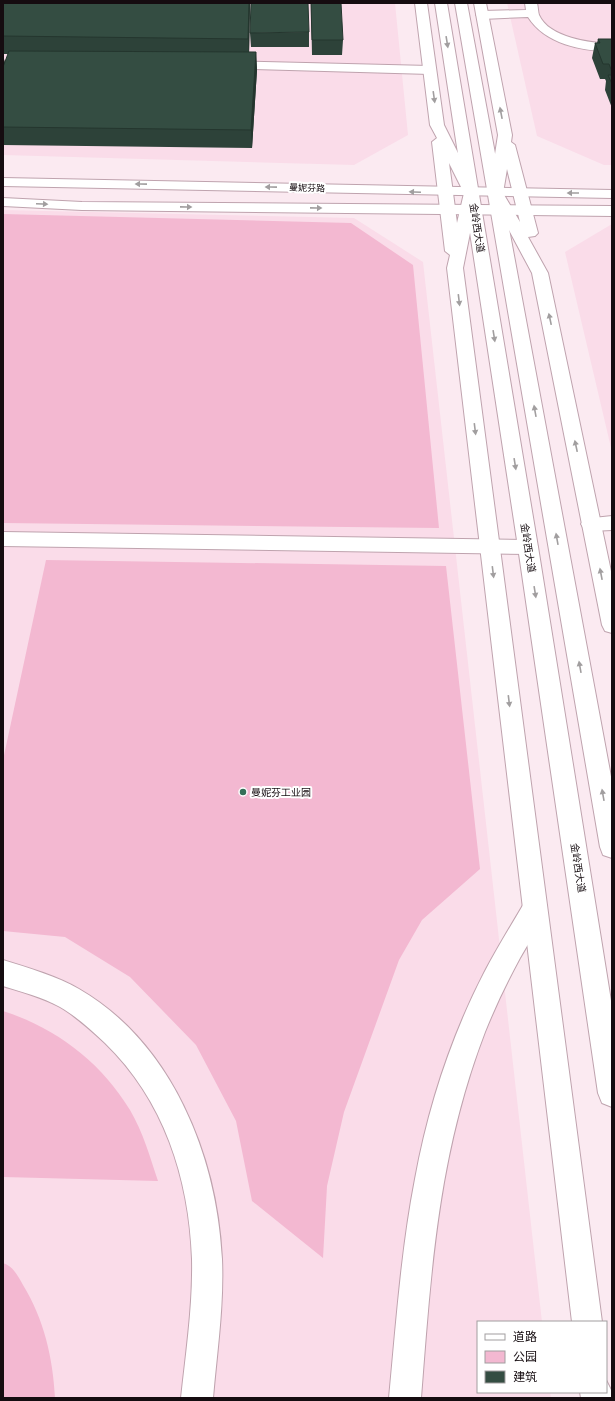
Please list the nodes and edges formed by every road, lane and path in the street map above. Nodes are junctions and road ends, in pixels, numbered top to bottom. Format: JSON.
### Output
{"nodes":[{"id":1,"x":421,"y":3,"type":"edge"},
{"id":2,"x":441,"y":3,"type":"edge"},
{"id":3,"x":461,"y":3,"type":"edge"},
{"id":4,"x":532,"y":8,"type":"edge"},
{"id":5,"x":481,"y":9,"type":"edge"},
{"id":6,"x":612,"y":48,"type":"edge"},
{"id":7,"x":216,"y":65,"type":"edge"},
{"id":8,"x":430,"y":70,"type":"junction"},
{"id":9,"x":437,"y":125,"type":"junction"},
{"id":10,"x":505,"y":135,"type":"junction"},
{"id":11,"x":3,"y":182,"type":"edge"},
{"id":12,"x":446,"y":192,"type":"junction"},
{"id":13,"x":520,"y":193,"type":"junction"},
{"id":14,"x":612,"y":194,"type":"edge"},
{"id":15,"x":3,"y":202,"type":"edge"},
{"id":16,"x":500,"y":204,"type":"junction"},
{"id":17,"x":465,"y":205,"type":"junction"},
{"id":18,"x":524,"y":210,"type":"junction"},
{"id":19,"x":612,"y":211,"type":"edge"},
{"id":20,"x":540,"y":273,"type":"junction"},
{"id":21,"x":612,"y":523,"type":"edge"},
{"id":22,"x":591,"y":524,"type":"junction"},
{"id":23,"x":3,"y":539,"type":"edge"},
{"id":24,"x":490,"y":546,"type":"junction"},
{"id":25,"x":528,"y":548,"type":"junction"},
{"id":26,"x":612,"y":626,"type":"edge"},
{"id":27,"x":612,"y":847,"type":"edge"},
{"id":28,"x":535,"y":908,"type":"junction"},
{"id":29,"x":3,"y":973,"type":"edge"},
{"id":30,"x":612,"y":1093,"type":"edge"},
{"id":31,"x":587,"y":1321,"type":"edge"},
{"id":32,"x":197,"y":1398,"type":"edge"},
{"id":33,"x":405,"y":1398,"type":"edge"}],
"edges":[{"from":1,"to":8,"type":"street"},
{"from":2,"to":17,"type":"street","name":"金岭西大道","one_way":true},
{"from":3,"to":16,"type":"street"},
{"from":4,"to":5,"type":"street"},
{"from":4,"to":6,"type":"street"},
{"from":10,"to":5,"type":"street","one_way":true},
{"from":7,"to":8,"type":"street"},
{"from":8,"to":9,"type":"street","one_way":true},
{"from":9,"to":12,"type":"street"},
{"from":9,"to":17,"type":"street"},
{"from":10,"to":13,"type":"street"},
{"from":10,"to":16,"type":"street"},
{"from":12,"to":11,"type":"street","name":"曼妮芬路","one_way":true},
{"from":12,"to":17,"type":"street"},
{"from":12,"to":17,"type":"street","name":"曼妮芬路"},
{"from":14,"to":13,"type":"street","name":"曼妮芬路","one_way":true},
{"from":13,"to":16,"type":"street","name":"曼妮芬路"},
{"from":13,"to":18,"type":"street"},
{"from":15,"to":17,"type":"street","name":"曼妮芬路","one_way":true},
{"from":16,"to":17,"type":"street","name":"曼妮芬路"},
{"from":16,"to":18,"type":"street","name":"曼妮芬路"},
{"from":16,"to":20,"type":"street"},
{"from":27,"to":16,"type":"street","one_way":true},
{"from":17,"to":24,"type":"street","one_way":true},
{"from":17,"to":25,"type":"street","name":"金岭西大道","one_way":true},
{"from":18,"to":19,"type":"street","name":"曼妮芬路"},
{"from":18,"to":20,"type":"street"},
{"from":22,"to":20,"type":"street","one_way":true},
{"from":21,"to":22,"type":"street"},
{"from":26,"to":22,"type":"street","one_way":true},
{"from":23,"to":24,"type":"street"},
{"from":24,"to":25,"type":"street"},
{"from":24,"to":28,"type":"street","one_way":true},
{"from":25,"to":30,"type":"street","name":"金岭西大道","one_way":true},
{"from":28,"to":31,"type":"street"},
{"from":28,"to":33,"type":"street"},
{"from":29,"to":32,"type":"street"}]}
